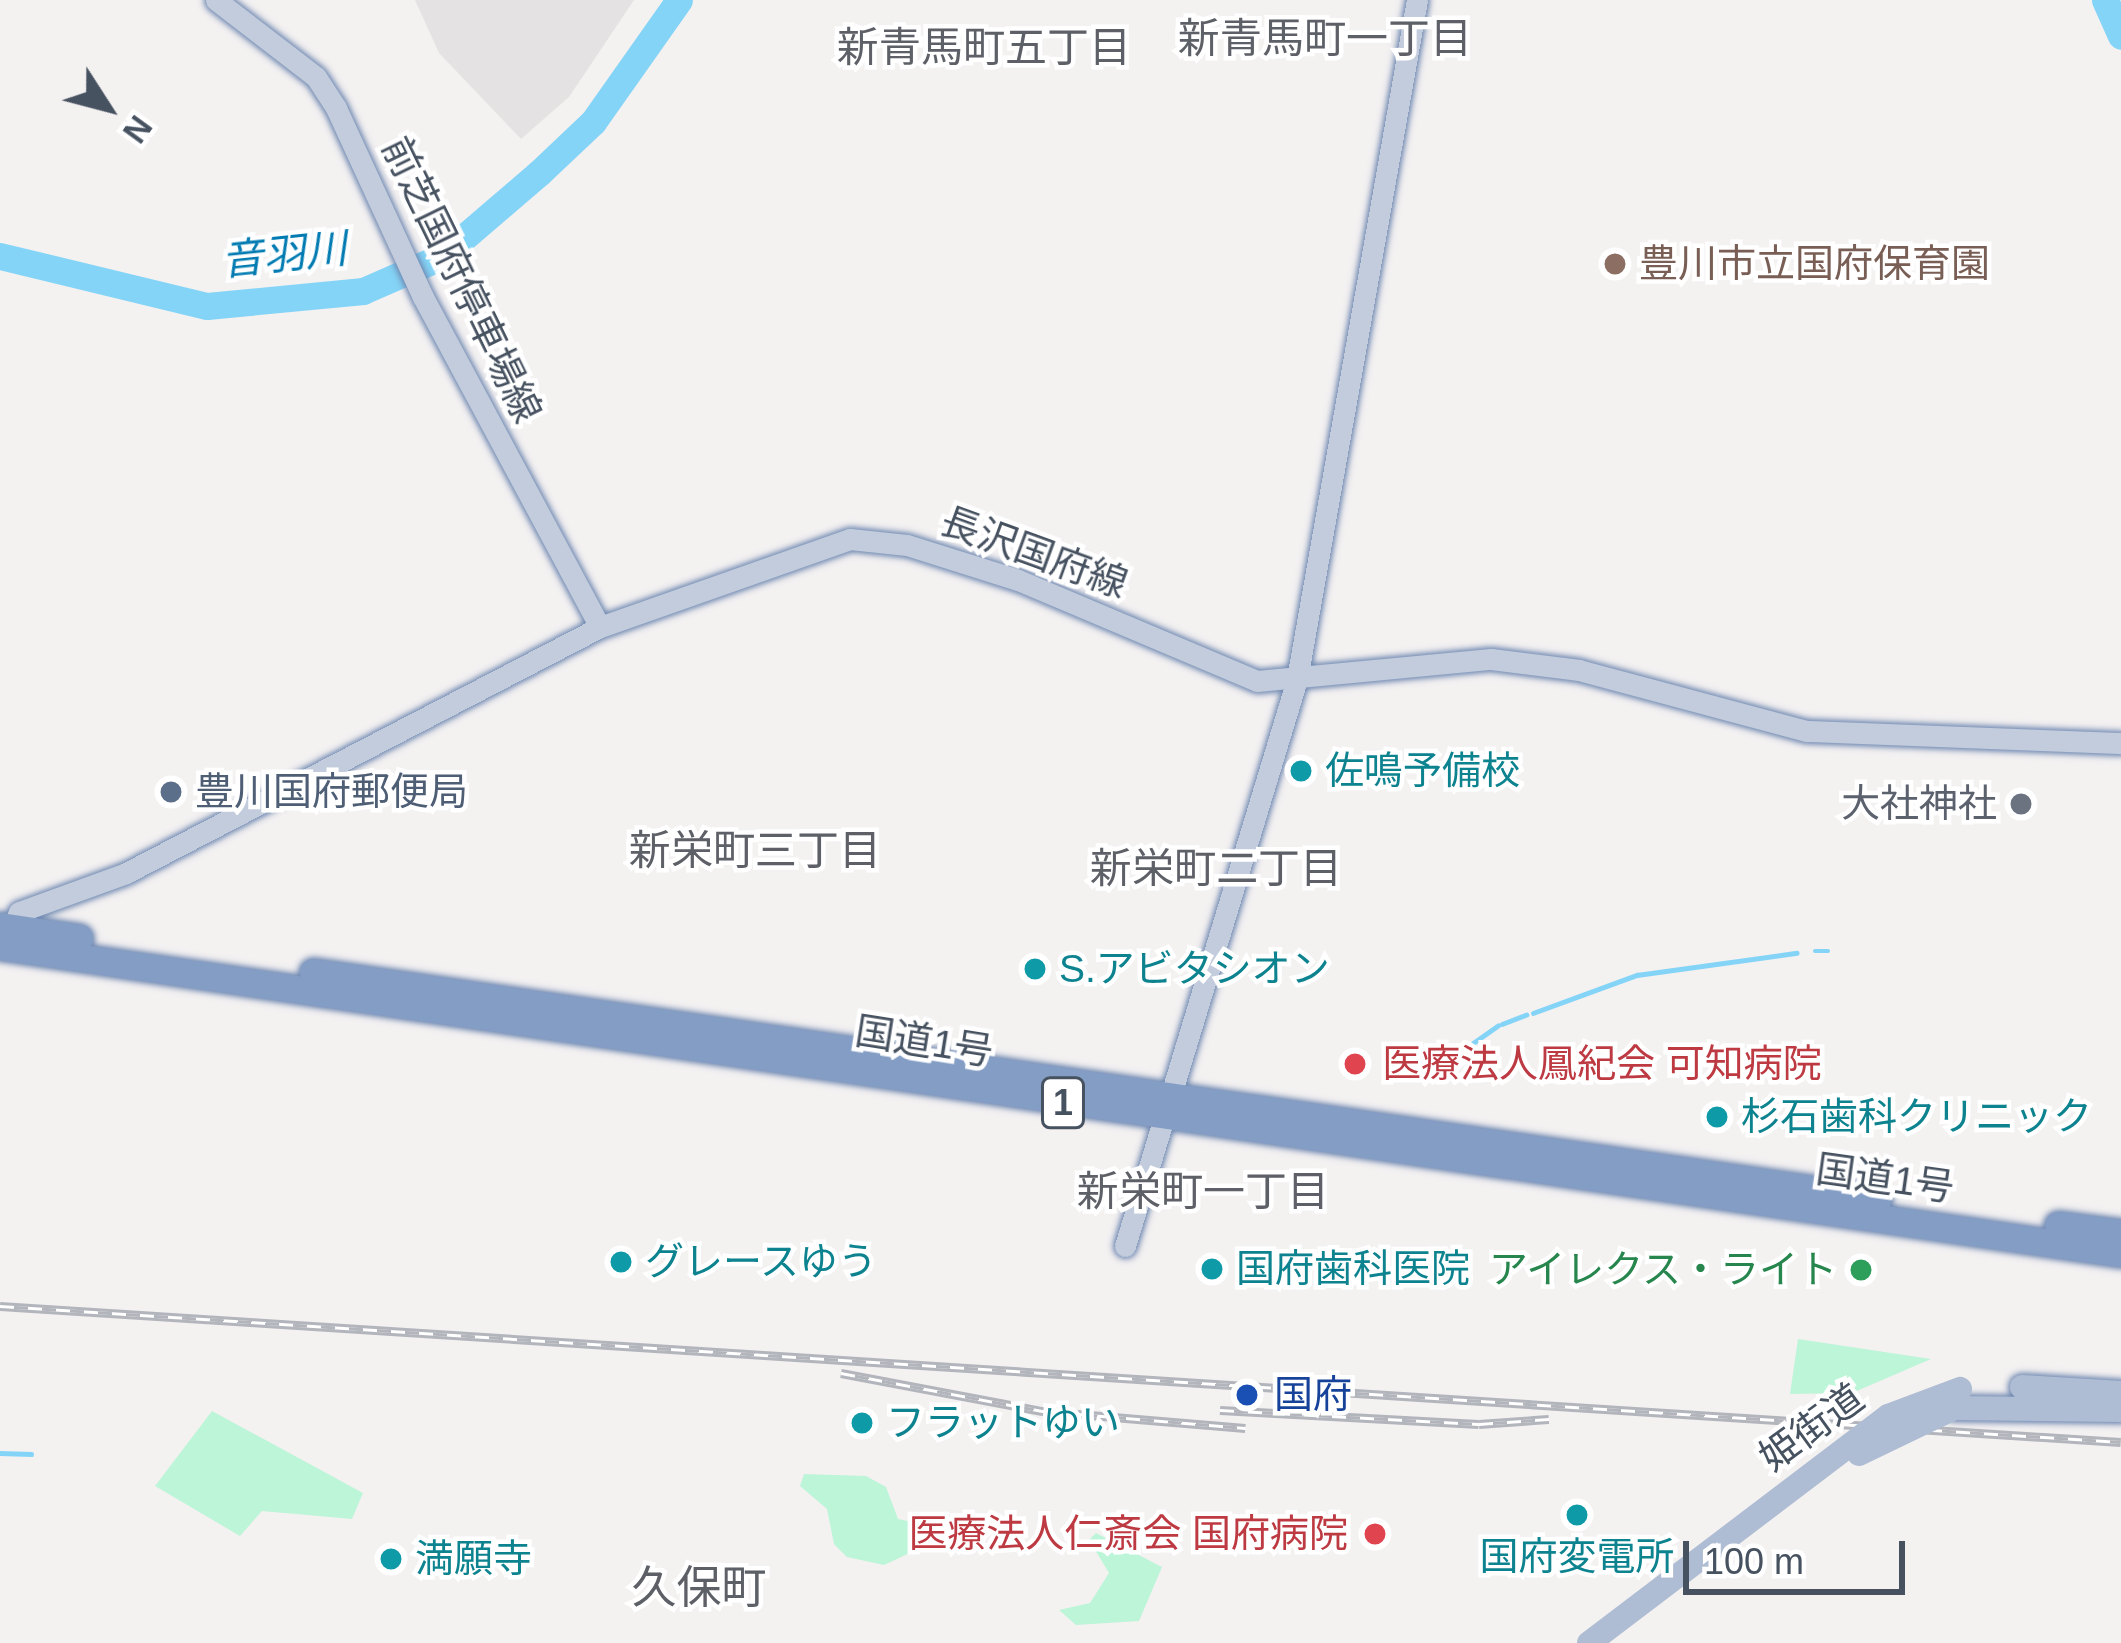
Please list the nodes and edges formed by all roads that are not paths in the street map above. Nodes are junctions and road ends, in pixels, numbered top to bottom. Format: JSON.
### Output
{"nodes":[{"id":1,"x":216,"y":0,"type":"edge"},
{"id":2,"x":1417,"y":0,"type":"edge"},
{"id":3,"x":600,"y":627,"type":"junction"},
{"id":4,"x":1297,"y":679,"type":"junction"},
{"id":5,"x":2121,"y":742,"type":"edge"},
{"id":6,"x":4,"y":936,"type":"edge"},
{"id":7,"x":1168,"y":1108,"type":"junction"},
{"id":8,"x":2121,"y":1233,"type":"edge"},
{"id":9,"x":1125,"y":1246,"type":"dead end"},
{"id":10,"x":2121,"y":1253,"type":"edge"},
{"id":11,"x":2121,"y":1394,"type":"edge"},
{"id":12,"x":2121,"y":1410,"type":"edge"},
{"id":13,"x":1589,"y":1643,"type":"edge"},
{"id":14,"x":1618,"y":1643,"type":"edge"}],
"edges":[{"from":1,"to":3,"type":"main road","name":"前芝国府停車場線"},
{"from":2,"to":4,"type":"main road"},
{"from":3,"to":4,"type":"main road","name":"長沢国府線"},
{"from":3,"to":6,"type":"main road","name":"長沢国府線"},
{"from":4,"to":5,"type":"main road","name":"長沢国府線"},
{"from":4,"to":7,"type":"main road"},
{"from":6,"to":7,"type":"highway","name":"国道1号","number":"1"},
{"from":7,"to":8,"type":"highway","name":"国道1号","number":"1"},
{"from":7,"to":9,"type":"main road"},
{"from":7,"to":10,"type":"highway","name":"国道1号","number":"1"},
{"from":11,"to":13,"type":"main road","name":"姫街道","bridge":true},
{"from":12,"to":14,"type":"main road","name":"姫街道","bridge":true}]}
